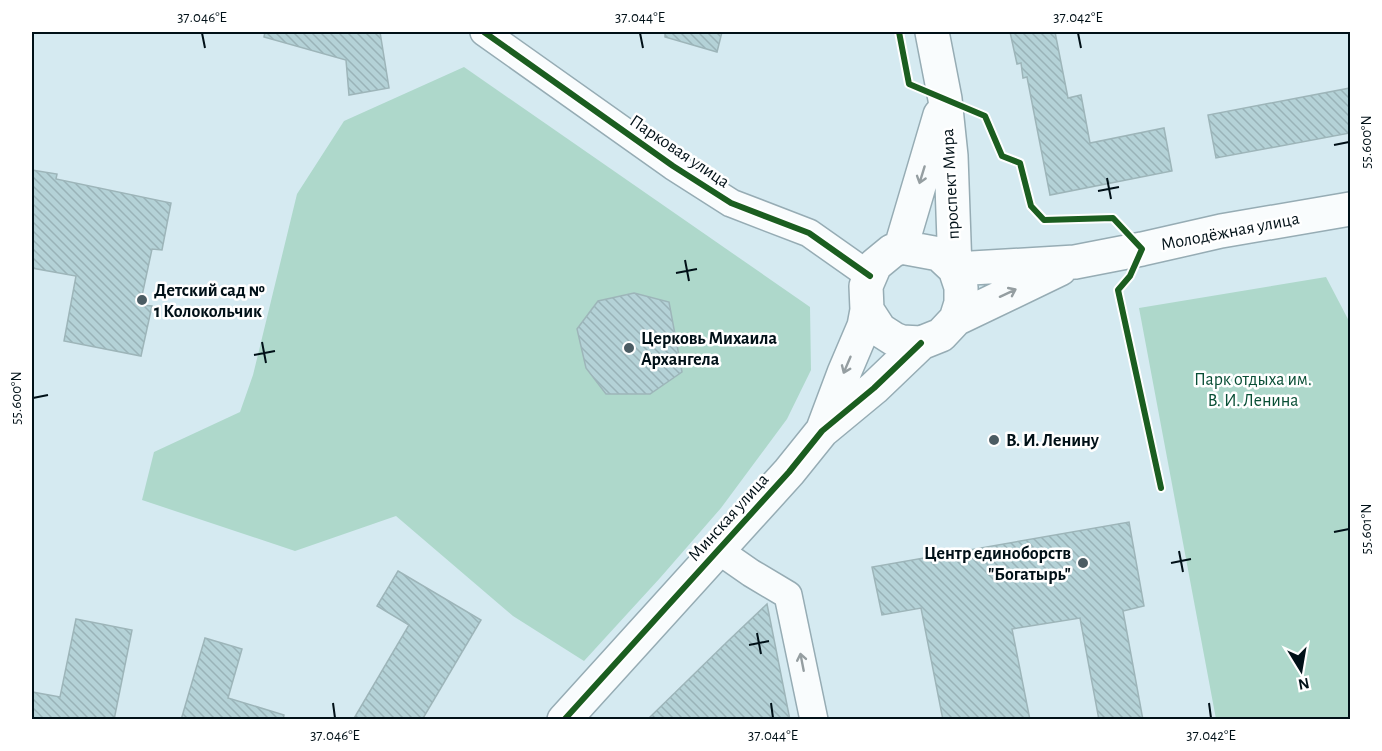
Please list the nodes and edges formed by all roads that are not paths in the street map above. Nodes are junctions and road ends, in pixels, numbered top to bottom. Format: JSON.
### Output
{"nodes":[{"id":1,"x":484,"y":32,"type":"edge"},
{"id":2,"x":932,"y":32,"type":"edge"},
{"id":3,"x":945,"y":99,"type":"junction"},
{"id":4,"x":1350,"y":208,"type":"edge"},
{"id":5,"x":901,"y":247,"type":"junction"},
{"id":6,"x":1075,"y":262,"type":"junction"},
{"id":7,"x":955,"y":269,"type":"junction"},
{"id":8,"x":870,"y":276,"type":"junction"},
{"id":9,"x":867,"y":310,"type":"junction"},
{"id":10,"x":956,"y":319,"type":"junction"},
{"id":11,"x":921,"y":343,"type":"junction"},
{"id":12,"x":822,"y":432,"type":"junction"},
{"id":13,"x":718,"y":550,"type":"junction"},
{"id":14,"x":564,"y":720,"type":"edge"},
{"id":15,"x":814,"y":720,"type":"edge"}],
"edges":[{"from":1,"to":8,"type":"street","name":"Парковая улица"},
{"from":2,"to":3,"type":"street","name":"проспект Мира"},
{"from":3,"to":5,"type":"street","name":"проспект Мира","one_way":true},
{"from":3,"to":7,"type":"street","name":"проспект Мира"},
{"from":4,"to":6,"type":"street","name":"Молодёжная улица"},
{"from":5,"to":7,"type":"street"},
{"from":5,"to":8,"type":"street"},
{"from":6,"to":7,"type":"street","name":"Молодёжная улица"},
{"from":10,"to":6,"type":"street","name":"Молодёжная улица","one_way":true},
{"from":7,"to":10,"type":"street"},
{"from":8,"to":9,"type":"street"},
{"from":9,"to":11,"type":"street"},
{"from":9,"to":12,"type":"street","name":"Минская улица","one_way":true},
{"from":10,"to":11,"type":"street"},
{"from":11,"to":12,"type":"street","name":"Минская улица"},
{"from":12,"to":13,"type":"street","name":"Минская улица"},
{"from":13,"to":14,"type":"street","name":"Минская улица"},
{"from":15,"to":13,"type":"street","one_way":true}]}
